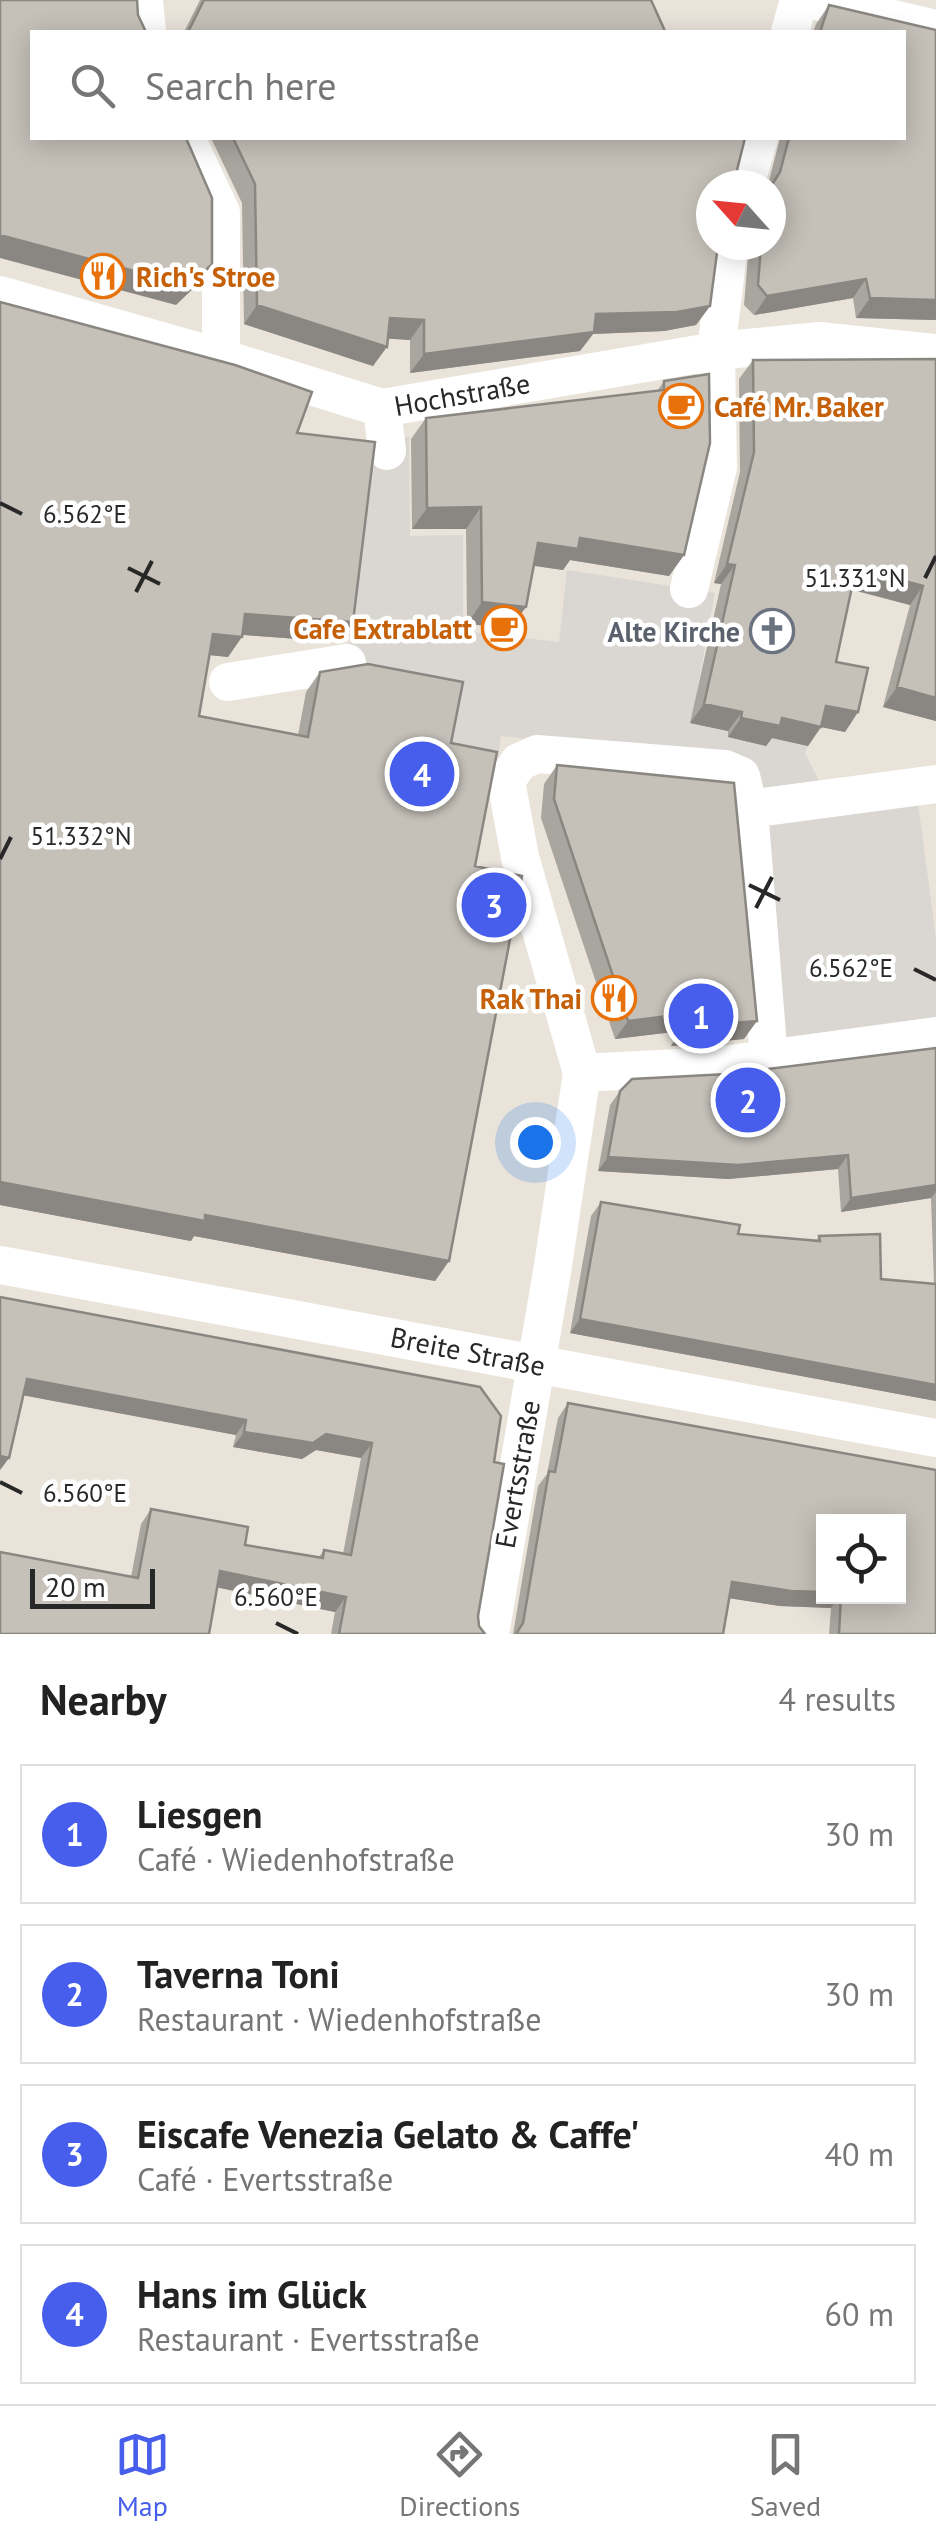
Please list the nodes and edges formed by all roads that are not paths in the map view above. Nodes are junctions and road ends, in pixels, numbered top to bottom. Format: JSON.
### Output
{"nodes":[{"id":1,"x":144,"y":0,"type":"edge"},
{"id":2,"x":799,"y":0,"type":"edge"},
{"id":3,"x":812,"y":0,"type":"edge"},
{"id":4,"x":936,"y":29,"type":"edge"},
{"id":5,"x":147,"y":30,"type":"edge"},
{"id":6,"x":791,"y":30,"type":"edge"},
{"id":7,"x":187,"y":140,"type":"edge"},
{"id":8,"x":757,"y":140,"type":"edge"},
{"id":9,"x":748,"y":170,"type":"edge"},
{"id":10,"x":727,"y":260,"type":"edge"},
{"id":11,"x":0,"y":294,"type":"edge"},
{"id":12,"x":716,"y":350,"type":"junction"},
{"id":13,"x":936,"y":353,"type":"edge"},
{"id":14,"x":221,"y":358,"type":"junction"},
{"id":15,"x":382,"y":408,"type":"junction"},
{"id":16,"x":387,"y":451,"type":"dead end"},
{"id":17,"x":689,"y":588,"type":"dead end"},
{"id":18,"x":347,"y":663,"type":"edge"},
{"id":19,"x":228,"y":682,"type":"dead end"},
{"id":20,"x":936,"y":784,"type":"edge"},
{"id":21,"x":749,"y":809,"type":"junction"},
{"id":22,"x":936,"y":1036,"type":"edge"},
{"id":23,"x":769,"y":1059,"type":"junction"},
{"id":24,"x":582,"y":1074,"type":"junction"},
{"id":25,"x":0,"y":1265,"type":"edge"},
{"id":26,"x":535,"y":1364,"type":"junction"},
{"id":27,"x":936,"y":1438,"type":"edge"},
{"id":28,"x":490,"y":1634,"type":"edge"}],
"edges":[{"from":1,"to":5,"type":"street"},
{"from":2,"to":6,"type":"street"},
{"from":3,"to":4,"type":"street"},
{"from":7,"to":14,"type":"street"},
{"from":8,"to":9,"type":"street"},
{"from":10,"to":12,"type":"street"},
{"from":11,"to":14,"type":"street","name":"Hochstraße"},
{"from":12,"to":13,"type":"street","name":"Hochstraße"},
{"from":12,"to":15,"type":"street","name":"Hochstraße"},
{"from":12,"to":17,"type":"street"},
{"from":14,"to":15,"type":"street","name":"Hochstraße"},
{"from":15,"to":16,"type":"street"},
{"from":18,"to":19,"type":"street"},
{"from":20,"to":21,"type":"street"},
{"from":21,"to":23,"type":"street"},
{"from":21,"to":24,"type":"street","name":"Evertsstraße"},
{"from":22,"to":23,"type":"street"},
{"from":23,"to":24,"type":"street"},
{"from":24,"to":26,"type":"street","name":"Evertsstraße"},
{"from":25,"to":26,"type":"street","name":"Breite Straße"},
{"from":26,"to":27,"type":"street","name":"Breite Straße"},
{"from":26,"to":28,"type":"street","name":"Evertsstraße"}]}
